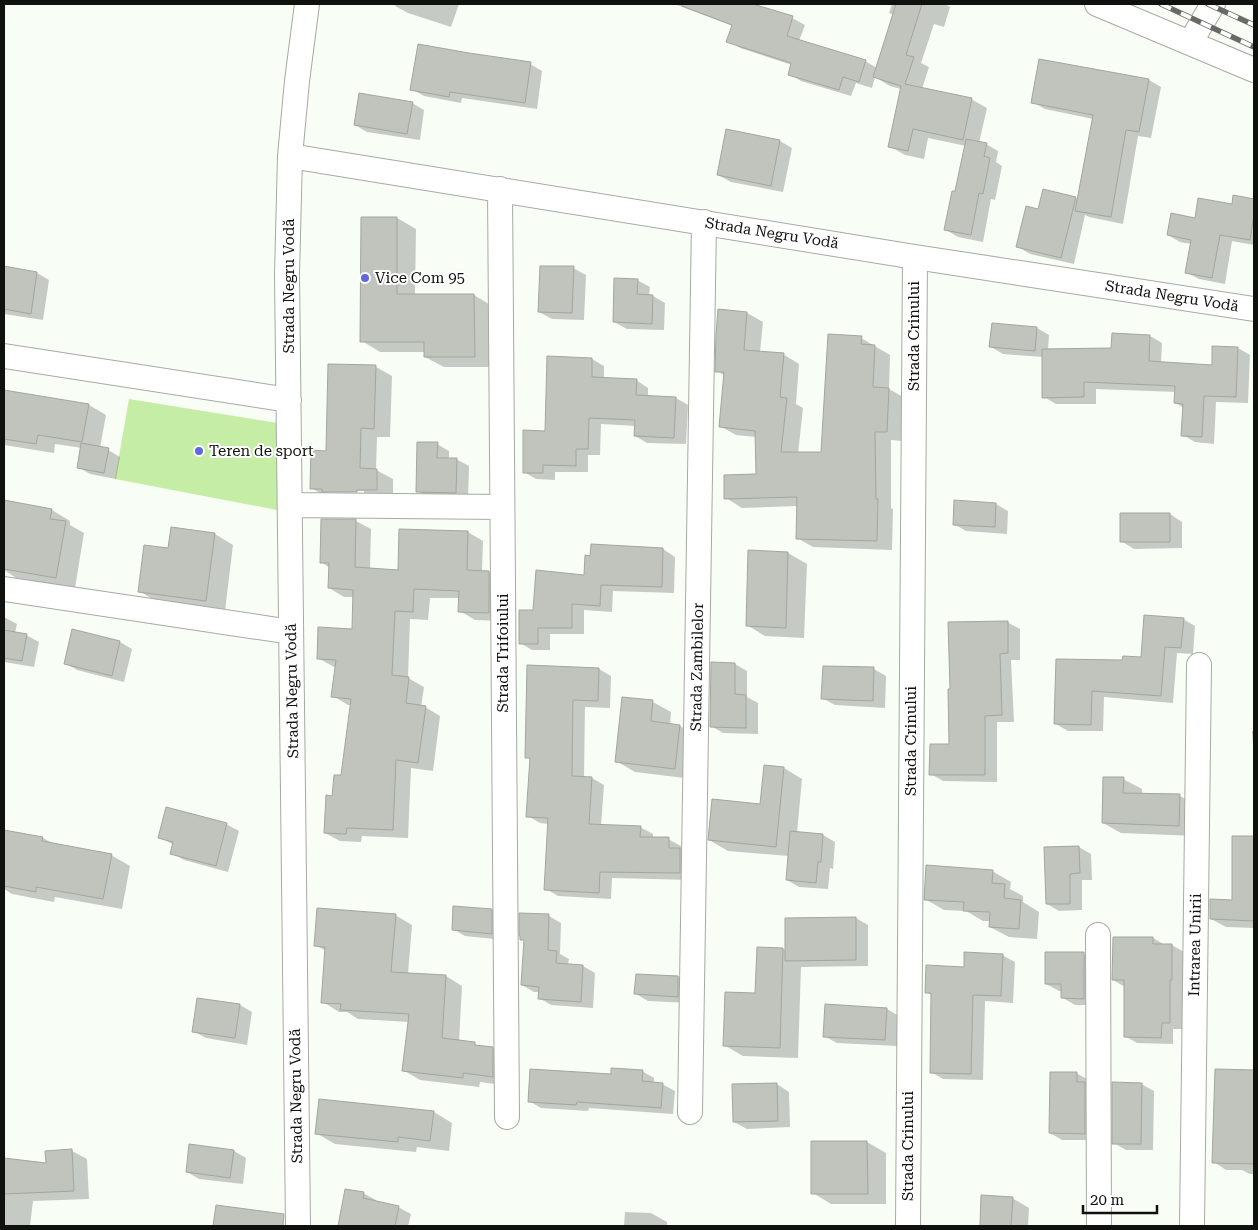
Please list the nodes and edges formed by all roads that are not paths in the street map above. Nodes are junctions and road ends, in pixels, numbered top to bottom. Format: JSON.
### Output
{"nodes":[{"id":1,"x":307,"y":4,"type":"edge"},
{"id":2,"x":1097,"y":4,"type":"edge"},
{"id":3,"x":1213,"y":4,"type":"edge"},
{"id":4,"x":1190,"y":43,"type":"junction"},
{"id":5,"x":1254,"y":70,"type":"edge"},
{"id":6,"x":290,"y":156,"type":"junction"},
{"id":7,"x":500,"y":189,"type":"junction"},
{"id":8,"x":704,"y":222,"type":"junction"},
{"id":9,"x":915,"y":257,"type":"junction"},
{"id":10,"x":1254,"y":308,"type":"edge"},
{"id":11,"x":4,"y":356,"type":"edge"},
{"id":12,"x":289,"y":400,"type":"junction"},
{"id":13,"x":290,"y":505,"type":"junction"},
{"id":14,"x":502,"y":507,"type":"junction"},
{"id":15,"x":4,"y":589,"type":"edge"},
{"id":16,"x":292,"y":632,"type":"junction"},
{"id":17,"x":1199,"y":665,"type":"dead end"},
{"id":18,"x":1098,"y":935,"type":"dead end"},
{"id":19,"x":690,"y":1112,"type":"dead end"},
{"id":20,"x":507,"y":1117,"type":"dead end"},
{"id":21,"x":298,"y":1226,"type":"edge"},
{"id":22,"x":908,"y":1226,"type":"edge"},
{"id":23,"x":1099,"y":1226,"type":"edge"},
{"id":24,"x":1192,"y":1226,"type":"edge"}],
"edges":[{"from":1,"to":6,"type":"street","name":"Strada Negru Vodă"},
{"from":2,"to":4,"type":"street"},
{"from":3,"to":4,"type":"street"},
{"from":4,"to":5,"type":"street"},
{"from":6,"to":7,"type":"street","name":"Strada Negru Vodă"},
{"from":6,"to":12,"type":"street","name":"Strada Negru Vodă"},
{"from":7,"to":8,"type":"street","name":"Strada Negru Vodă"},
{"from":7,"to":14,"type":"street","name":"Strada Trifoiului"},
{"from":8,"to":9,"type":"street","name":"Strada Negru Vodă"},
{"from":8,"to":19,"type":"street","name":"Strada Zambilelor"},
{"from":9,"to":10,"type":"street","name":"Strada Negru Vodă"},
{"from":9,"to":22,"type":"street","name":"Strada Crinului"},
{"from":11,"to":12,"type":"street"},
{"from":12,"to":13,"type":"street","name":"Strada Negru Vodă"},
{"from":13,"to":14,"type":"street"},
{"from":13,"to":16,"type":"street","name":"Strada Negru Vodă"},
{"from":14,"to":20,"type":"street","name":"Strada Trifoiului"},
{"from":15,"to":16,"type":"street"},
{"from":16,"to":21,"type":"street","name":"Strada Negru Vodă"},
{"from":17,"to":24,"type":"street","name":"Intrarea Unirii"},
{"from":18,"to":23,"type":"street"}]}
